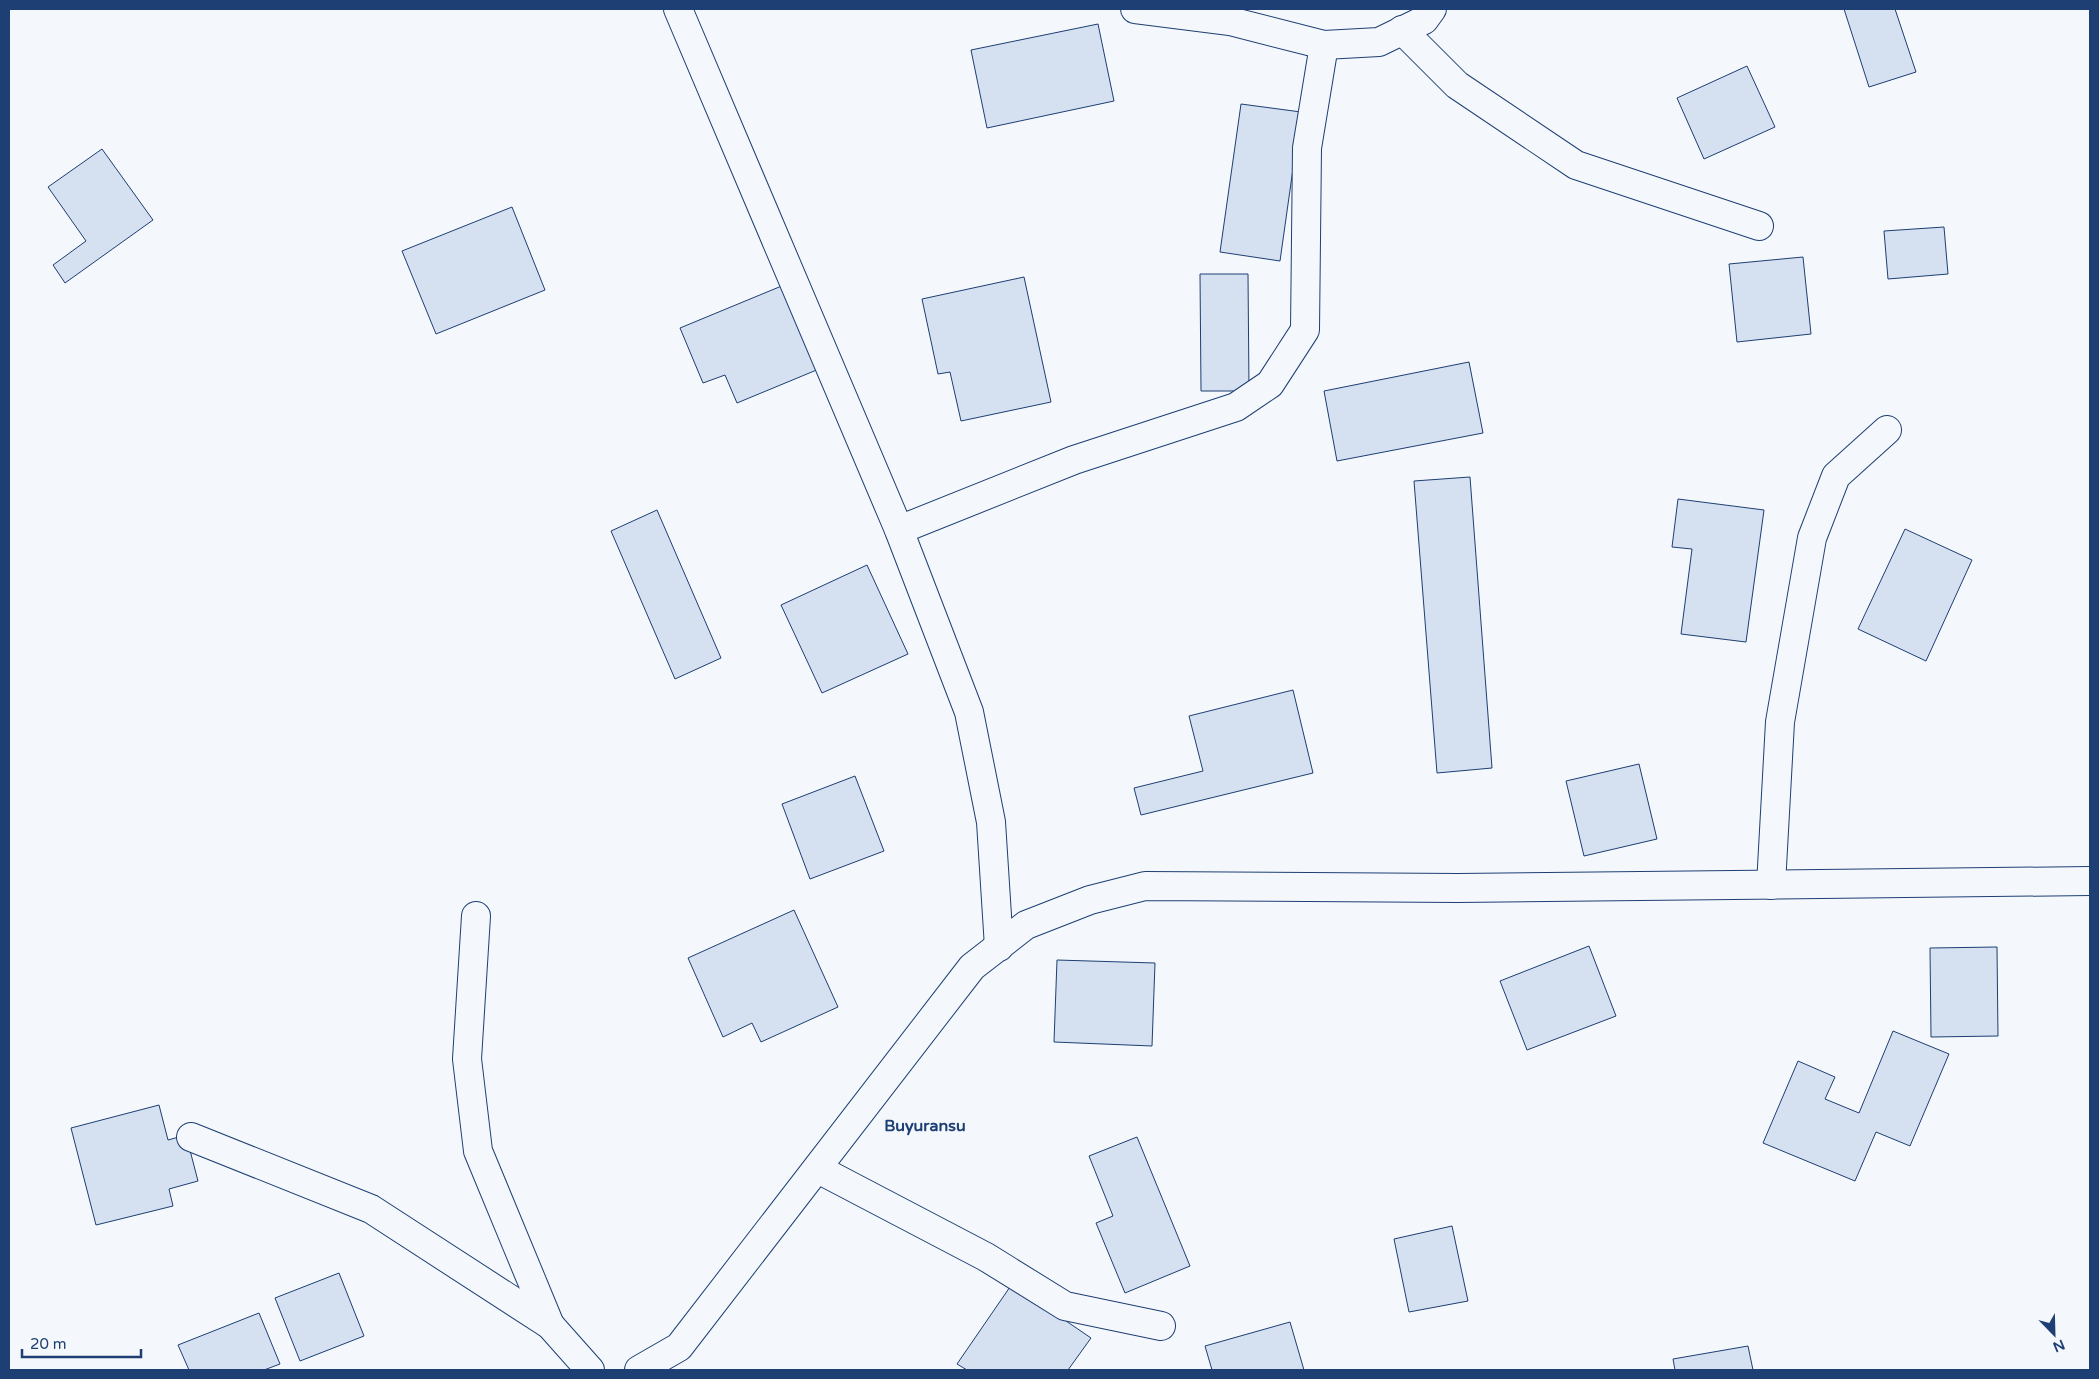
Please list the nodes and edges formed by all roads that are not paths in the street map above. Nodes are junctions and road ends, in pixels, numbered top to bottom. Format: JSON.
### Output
{"nodes":[{"id":1,"x":678,"y":9,"type":"edge"},
{"id":2,"x":1135,"y":9,"type":"edge"},
{"id":3,"x":1432,"y":9,"type":"edge"},
{"id":4,"x":1402,"y":30,"type":"junction"},
{"id":5,"x":1324,"y":45,"type":"junction"},
{"id":6,"x":1759,"y":226,"type":"dead end"},
{"id":7,"x":1886,"y":430,"type":"dead end"},
{"id":8,"x":899,"y":530,"type":"junction"},
{"id":9,"x":2090,"y":881,"type":"edge"},
{"id":10,"x":1771,"y":885,"type":"junction"},
{"id":11,"x":476,"y":916,"type":"dead end"},
{"id":12,"x":999,"y":947,"type":"junction"},
{"id":13,"x":191,"y":1138,"type":"dead end"},
{"id":14,"x":818,"y":1169,"type":"junction"},
{"id":15,"x":550,"y":1325,"type":"junction"},
{"id":16,"x":1161,"y":1326,"type":"dead end"},
{"id":17,"x":682,"y":1359,"type":"edge"},
{"id":18,"x":590,"y":1370,"type":"edge"},
{"id":19,"x":639,"y":1370,"type":"edge"}],
"edges":[{"from":1,"to":8,"type":"street"},
{"from":2,"to":5,"type":"street"},
{"from":3,"to":4,"type":"street"},
{"from":4,"to":5,"type":"street"},
{"from":4,"to":6,"type":"street"},
{"from":5,"to":8,"type":"street"},
{"from":7,"to":10,"type":"street"},
{"from":8,"to":12,"type":"street"},
{"from":9,"to":10,"type":"street"},
{"from":10,"to":12,"type":"street"},
{"from":11,"to":15,"type":"street"},
{"from":12,"to":14,"type":"street"},
{"from":13,"to":15,"type":"street"},
{"from":14,"to":16,"type":"street"},
{"from":14,"to":17,"type":"street"},
{"from":15,"to":18,"type":"street"},
{"from":17,"to":19,"type":"street"}]}
